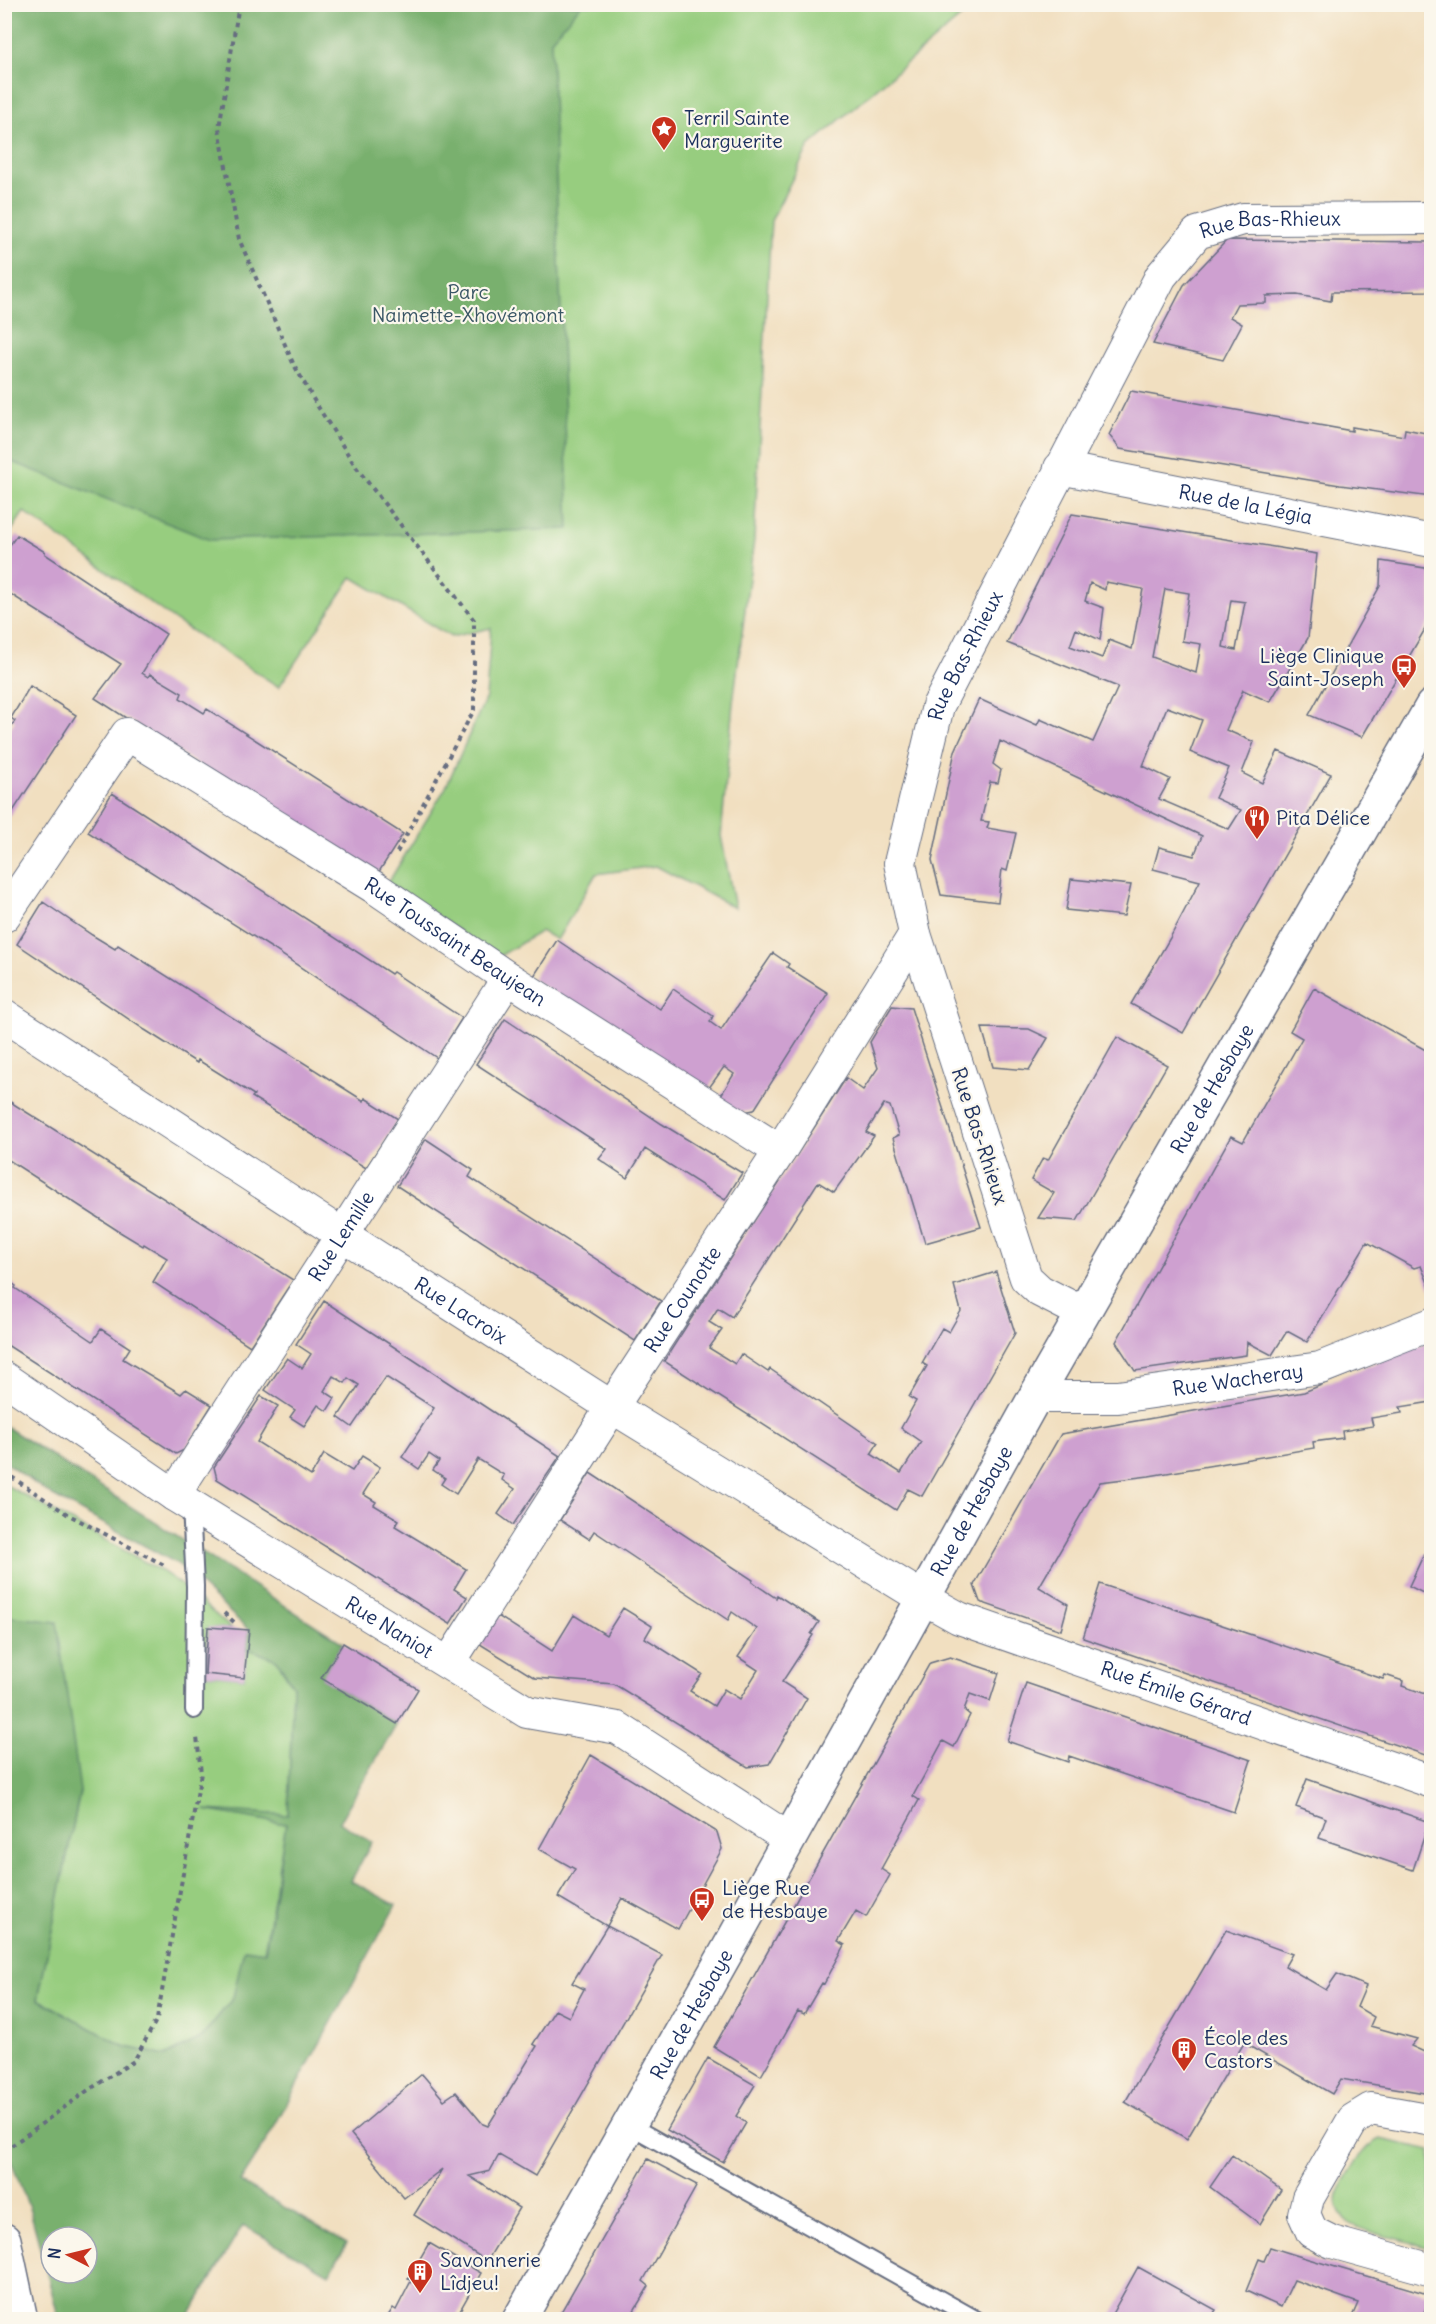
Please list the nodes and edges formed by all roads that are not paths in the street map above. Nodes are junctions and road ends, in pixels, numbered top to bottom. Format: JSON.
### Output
{"nodes":[{"id":1,"x":1431,"y":218,"type":"edge"},
{"id":2,"x":1060,"y":468,"type":"junction"},
{"id":3,"x":1431,"y":541,"type":"edge"},
{"id":4,"x":1431,"y":706,"type":"edge"},
{"id":5,"x":4,"y":916,"type":"edge"},
{"id":6,"x":915,"y":934,"type":"junction"},
{"id":7,"x":508,"y":978,"type":"junction"},
{"id":8,"x":4,"y":1015,"type":"edge"},
{"id":9,"x":780,"y":1151,"type":"junction"},
{"id":10,"x":341,"y":1234,"type":"junction"},
{"id":11,"x":1083,"y":1313,"type":"junction"},
{"id":12,"x":1431,"y":1324,"type":"edge"},
{"id":13,"x":4,"y":1378,"type":"edge"},
{"id":14,"x":1035,"y":1397,"type":"junction"},
{"id":15,"x":612,"y":1407,"type":"junction"},
{"id":16,"x":182,"y":1500,"type":"junction"},
{"id":17,"x":923,"y":1598,"type":"junction"},
{"id":18,"x":448,"y":1664,"type":"junction"},
{"id":19,"x":194,"y":1710,"type":"road end"},
{"id":20,"x":1431,"y":1782,"type":"edge"},
{"id":21,"x":789,"y":1839,"type":"junction"},
{"id":22,"x":1431,"y":2120,"type":"edge"},
{"id":23,"x":629,"y":2125,"type":"junction"},
{"id":24,"x":4,"y":2240,"type":"edge"},
{"id":25,"x":1431,"y":2270,"type":"edge"},
{"id":26,"x":21,"y":2319,"type":"edge"},
{"id":27,"x":519,"y":2319,"type":"edge"},
{"id":28,"x":977,"y":2319,"type":"edge"}],
"edges":[{"from":1,"to":2,"type":"street","name":"Rue Bas-Rhieux"},
{"from":2,"to":3,"type":"street","name":"Rue de la Légia"},
{"from":2,"to":6,"type":"street","name":"Rue Bas-Rhieux"},
{"from":4,"to":11,"type":"main road","name":"Rue de Hesbaye"},
{"from":5,"to":7,"type":"street","name":"Rue Toussaint Beaujean"},
{"from":6,"to":9,"type":"street","name":"Rue Counotte"},
{"from":6,"to":11,"type":"street","name":"Rue Bas-Rhieux"},
{"from":7,"to":9,"type":"street","name":"Rue Toussaint Beaujean"},
{"from":7,"to":10,"type":"street","name":"Rue Lemille"},
{"from":8,"to":10,"type":"street","name":"Rue Lacroix"},
{"from":9,"to":15,"type":"street","name":"Rue Counotte"},
{"from":10,"to":15,"type":"street","name":"Rue Lacroix"},
{"from":10,"to":16,"type":"street","name":"Rue Lemille"},
{"from":11,"to":14,"type":"main road","name":"Rue de Hesbaye"},
{"from":12,"to":14,"type":"street","name":"Rue Wacheray"},
{"from":13,"to":16,"type":"street","name":"Rue Naniot"},
{"from":14,"to":17,"type":"main road","name":"Rue de Hesbaye"},
{"from":15,"to":17,"type":"street","name":"Rue Lacroix"},
{"from":15,"to":18,"type":"street","name":"Rue Counotte"},
{"from":16,"to":18,"type":"street","name":"Rue Naniot"},
{"from":16,"to":19,"type":"lane"},
{"from":17,"to":20,"type":"street","name":"Rue Émile Gérard"},
{"from":17,"to":21,"type":"main road","name":"Rue de Hesbaye"},
{"from":18,"to":21,"type":"street","name":"Rue Naniot"},
{"from":21,"to":23,"type":"main road","name":"Rue de Hesbaye"},
{"from":22,"to":25,"type":"street"},
{"from":23,"to":27,"type":"main road","name":"Rue de Hesbaye"},
{"from":23,"to":28,"type":"lane"},
{"from":24,"to":26,"type":"main road"}]}
